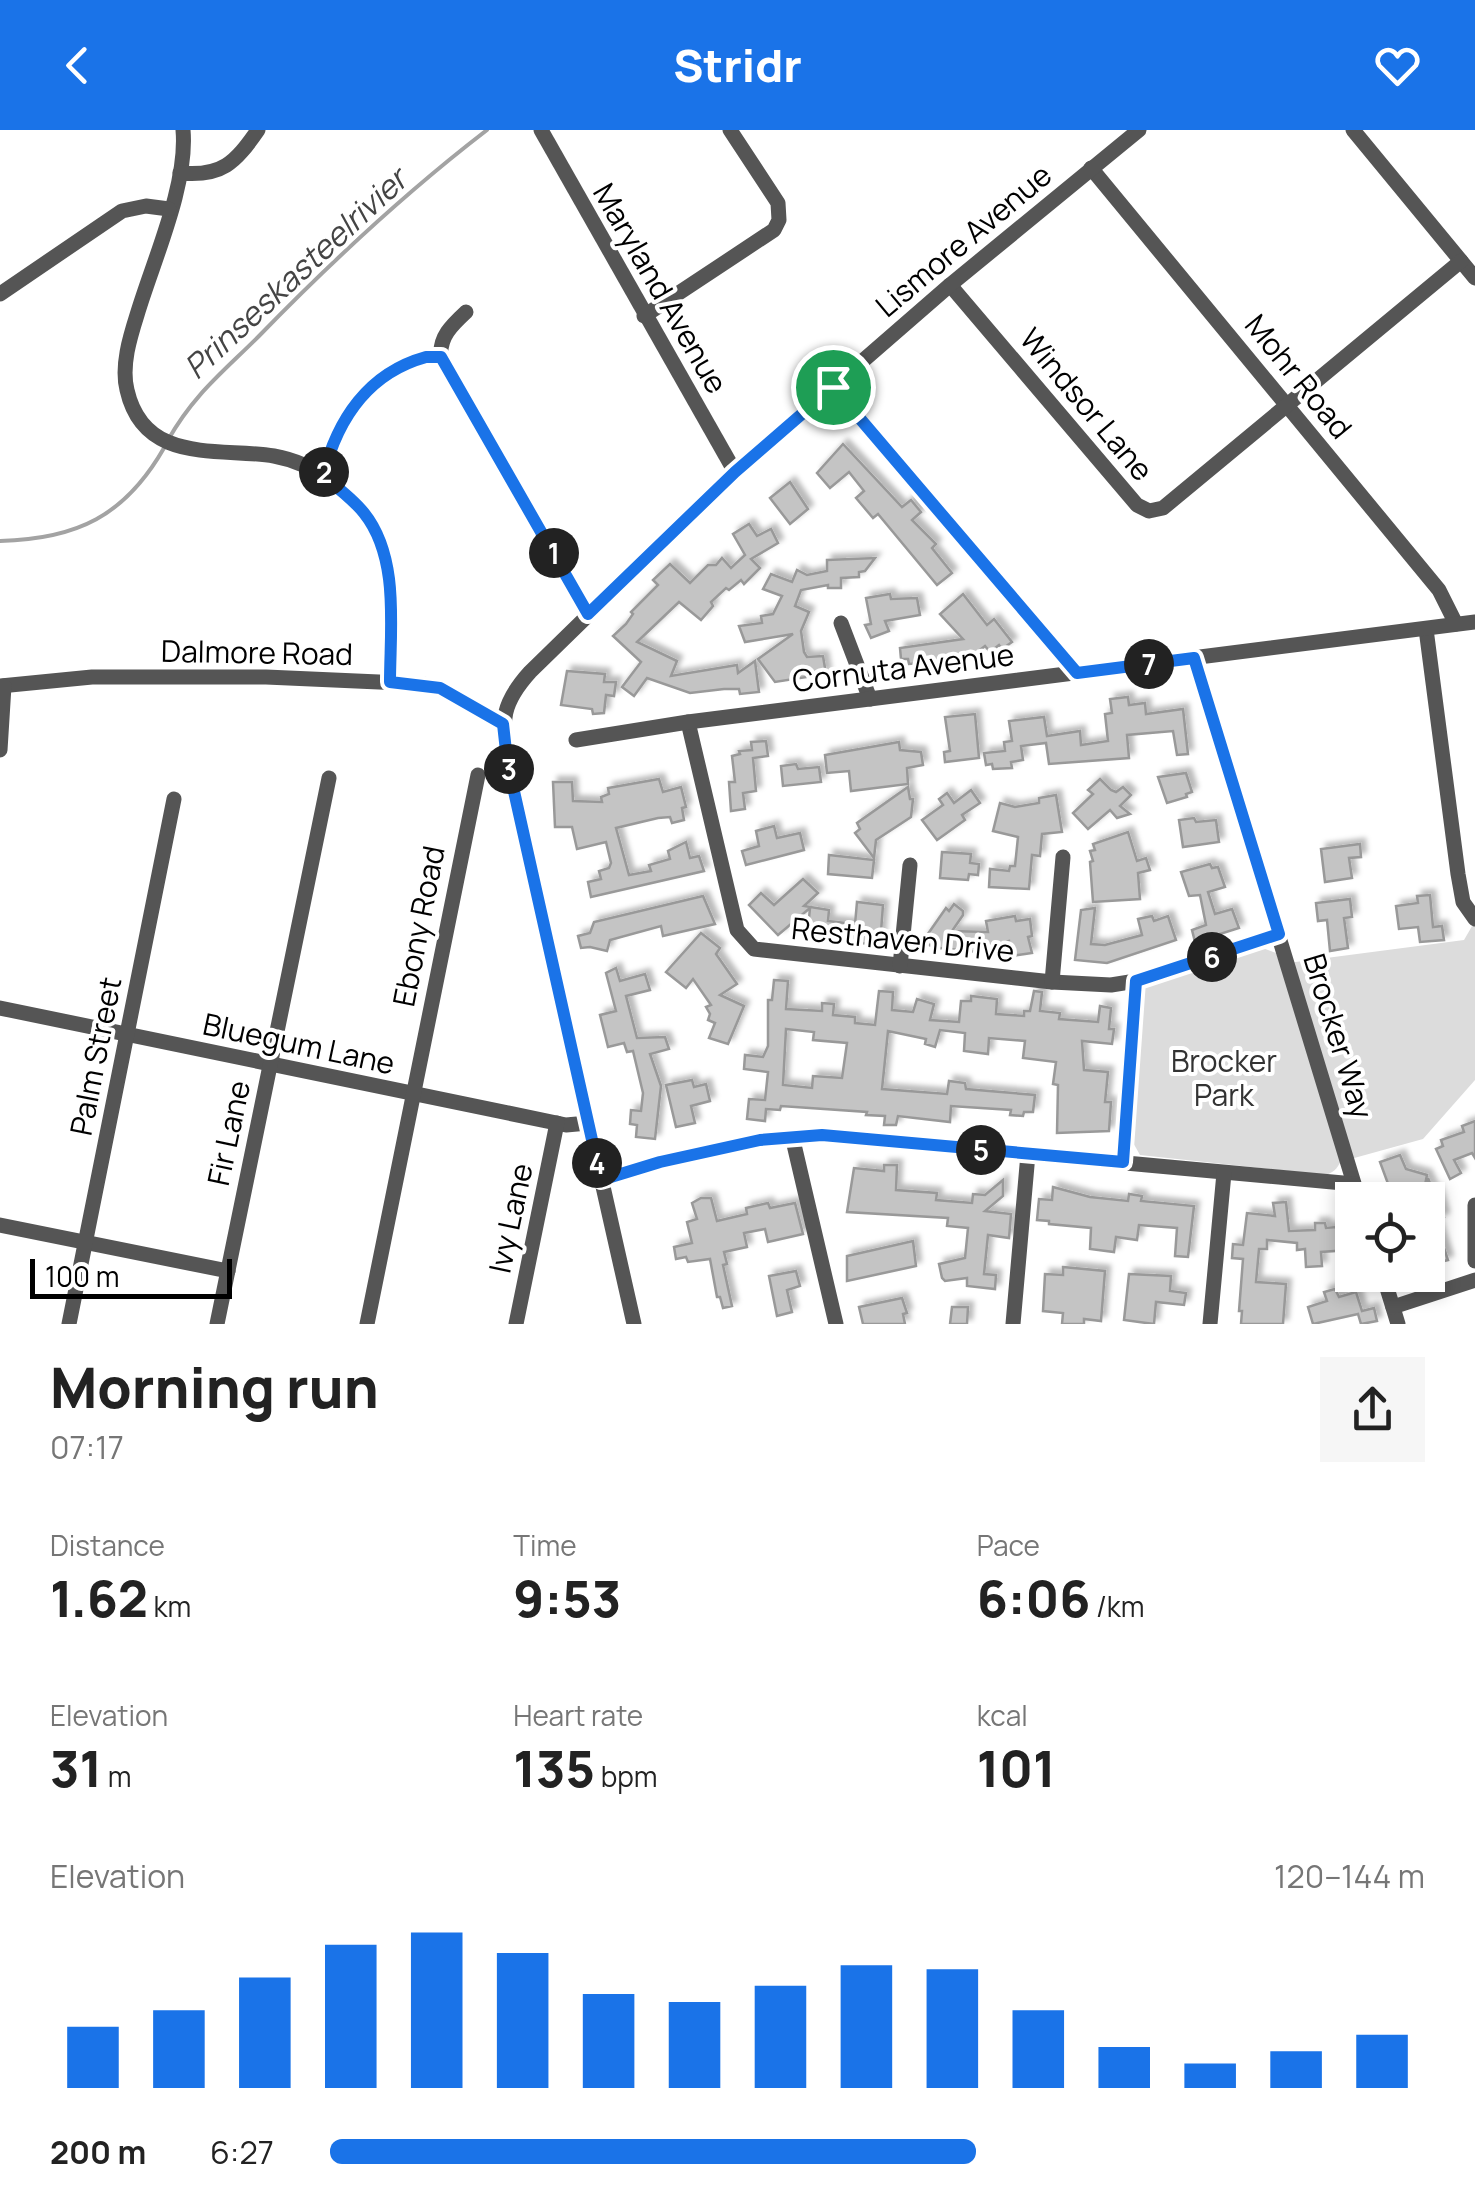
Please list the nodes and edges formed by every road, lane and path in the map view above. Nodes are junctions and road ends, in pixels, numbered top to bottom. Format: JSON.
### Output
{"nodes":[{"id":1,"x":182,"y":130,"type":"edge"},
{"id":2,"x":258,"y":130,"type":"edge"},
{"id":3,"x":541,"y":130,"type":"edge"},
{"id":4,"x":730,"y":130,"type":"edge"},
{"id":5,"x":1139,"y":130,"type":"edge"},
{"id":6,"x":1359,"y":132,"type":"edge"},
{"id":7,"x":1091,"y":168,"type":"junction"},
{"id":8,"x":180,"y":173,"type":"junction"},
{"id":9,"x":169,"y":210,"type":"junction"},
{"id":10,"x":1461,"y":261,"type":"junction"},
{"id":11,"x":1475,"y":278,"type":"edge"},
{"id":12,"x":950,"y":285,"type":"junction"},
{"id":13,"x":0,"y":294,"type":"edge"},
{"id":14,"x":466,"y":312,"type":"dead end"},
{"id":15,"x":644,"y":316,"type":"junction"},
{"id":16,"x":441,"y":357,"type":"junction"},
{"id":17,"x":833,"y":387,"type":"junction"},
{"id":18,"x":1288,"y":406,"type":"junction"},
{"id":19,"x":735,"y":472,"type":"junction"},
{"id":20,"x":323,"y":476,"type":"junction"},
{"id":21,"x":588,"y":614,"type":"junction"},
{"id":22,"x":1475,"y":622,"type":"edge"},
{"id":23,"x":841,"y":623,"type":"dead end"},
{"id":24,"x":1456,"y":624,"type":"junction"},
{"id":25,"x":1426,"y":629,"type":"junction"},
{"id":26,"x":1194,"y":658,"type":"junction"},
{"id":27,"x":1077,"y":673,"type":"junction"},
{"id":28,"x":390,"y":682,"type":"junction"},
{"id":29,"x":2,"y":686,"type":"edge"},
{"id":30,"x":870,"y":699,"type":"junction"},
{"id":31,"x":688,"y":722,"type":"junction"},
{"id":32,"x":503,"y":724,"type":"junction"},
{"id":33,"x":576,"y":740,"type":"dead end"},
{"id":34,"x":0,"y":750,"type":"edge"},
{"id":35,"x":478,"y":775,"type":"dead end"},
{"id":36,"x":329,"y":778,"type":"dead end"},
{"id":37,"x":174,"y":799,"type":"dead end"},
{"id":38,"x":1063,"y":857,"type":"dead end"},
{"id":39,"x":910,"y":865,"type":"dead end"},
{"id":40,"x":1475,"y":918,"type":"edge"},
{"id":41,"x":1279,"y":934,"type":"junction"},
{"id":42,"x":900,"y":966,"type":"junction"},
{"id":43,"x":1136,"y":981,"type":"junction"},
{"id":44,"x":1052,"y":982,"type":"junction"},
{"id":45,"x":0,"y":1008,"type":"edge"},
{"id":46,"x":127,"y":1035,"type":"junction"},
{"id":47,"x":270,"y":1065,"type":"junction"},
{"id":48,"x":413,"y":1095,"type":"junction"},
{"id":49,"x":557,"y":1122,"type":"junction"},
{"id":50,"x":588,"y":1123,"type":"junction"},
{"id":51,"x":792,"y":1136,"type":"junction"},
{"id":52,"x":1028,"y":1154,"type":"junction"},
{"id":53,"x":1123,"y":1162,"type":"junction"},
{"id":54,"x":1224,"y":1173,"type":"junction"},
{"id":55,"x":601,"y":1180,"type":"junction"},
{"id":56,"x":1354,"y":1182,"type":"edge"},
{"id":57,"x":1335,"y":1189,"type":"edge"},
{"id":58,"x":1475,"y":1205,"type":"edge"},
{"id":59,"x":0,"y":1225,"type":"edge"},
{"id":60,"x":86,"y":1242,"type":"junction"},
{"id":61,"x":1475,"y":1261,"type":"edge"},
{"id":62,"x":228,"y":1271,"type":"junction"},
{"id":63,"x":1475,"y":1280,"type":"edge"},
{"id":64,"x":1388,"y":1292,"type":"edge"},
{"id":65,"x":1393,"y":1307,"type":"junction"},
{"id":66,"x":69,"y":1324,"type":"edge"},
{"id":67,"x":217,"y":1324,"type":"edge"},
{"id":68,"x":367,"y":1324,"type":"edge"},
{"id":69,"x":516,"y":1324,"type":"edge"},
{"id":70,"x":634,"y":1324,"type":"edge"},
{"id":71,"x":836,"y":1324,"type":"edge"},
{"id":72,"x":1013,"y":1324,"type":"edge"},
{"id":73,"x":1210,"y":1324,"type":"edge"},
{"id":74,"x":1398,"y":1324,"type":"edge"}],
"edges":[{"from":1,"to":8,"type":"street"},
{"from":2,"to":8,"type":"street"},
{"from":3,"to":15,"type":"street","name":"Maryland Avenue"},
{"from":4,"to":15,"type":"street"},
{"from":5,"to":7,"type":"street","name":"Lismore Avenue"},
{"from":6,"to":10,"type":"street"},
{"from":7,"to":12,"type":"street","name":"Lismore Avenue"},
{"from":7,"to":18,"type":"street","name":"Mohr Road"},
{"from":8,"to":9,"type":"street"},
{"from":9,"to":13,"type":"street"},
{"from":9,"to":20,"type":"street"},
{"from":10,"to":11,"type":"street"},
{"from":10,"to":18,"type":"street"},
{"from":12,"to":17,"type":"street","name":"Lismore Avenue"},
{"from":12,"to":18,"type":"street","name":"Windsor Lane"},
{"from":14,"to":16,"type":"street"},
{"from":15,"to":19,"type":"street","name":"Maryland Avenue"},
{"from":16,"to":20,"type":"street"},
{"from":16,"to":21,"type":"street"},
{"from":17,"to":19,"type":"street","name":"Lismore Avenue"},
{"from":17,"to":27,"type":"street"},
{"from":18,"to":24,"type":"street","name":"Mohr Road"},
{"from":19,"to":21,"type":"street","name":"Lismore Avenue"},
{"from":20,"to":28,"type":"street"},
{"from":21,"to":32,"type":"street","name":"Lismore Avenue"},
{"from":22,"to":24,"type":"street","name":"Cornuta Avenue"},
{"from":23,"to":30,"type":"street"},
{"from":24,"to":25,"type":"street","name":"Cornuta Avenue"},
{"from":25,"to":26,"type":"street","name":"Cornuta Avenue"},
{"from":25,"to":40,"type":"street"},
{"from":26,"to":27,"type":"street","name":"Cornuta Avenue"},
{"from":26,"to":41,"type":"street","name":"Brocker Way"},
{"from":27,"to":30,"type":"street","name":"Cornuta Avenue"},
{"from":28,"to":29,"type":"street","name":"Dalmore Road"},
{"from":28,"to":32,"type":"street","name":"Dalmore Road"},
{"from":29,"to":34,"type":"street"},
{"from":30,"to":31,"type":"street","name":"Cornuta Avenue"},
{"from":31,"to":33,"type":"street","name":"Cornuta Avenue"},
{"from":31,"to":42,"type":"street","name":"Resthaven Drive"},
{"from":32,"to":50,"type":"street"},
{"from":35,"to":48,"type":"street","name":"Ebony Road"},
{"from":36,"to":47,"type":"street","name":"Fir Lane"},
{"from":37,"to":46,"type":"street","name":"Palm Street"},
{"from":38,"to":44,"type":"street"},
{"from":39,"to":42,"type":"street"},
{"from":41,"to":43,"type":"street","name":"Resthaven Drive"},
{"from":41,"to":56,"type":"street","name":"Brocker Way"},
{"from":42,"to":44,"type":"street","name":"Resthaven Drive"},
{"from":43,"to":44,"type":"street","name":"Resthaven Drive"},
{"from":43,"to":53,"type":"street"},
{"from":45,"to":46,"type":"street","name":"Bluegum Lane"},
{"from":46,"to":47,"type":"street","name":"Bluegum Lane"},
{"from":46,"to":60,"type":"street","name":"Palm Street"},
{"from":47,"to":48,"type":"street","name":"Bluegum Lane"},
{"from":47,"to":62,"type":"street","name":"Fir Lane"},
{"from":48,"to":49,"type":"street","name":"Bluegum Lane"},
{"from":48,"to":68,"type":"street","name":"Ebony Road"},
{"from":49,"to":50,"type":"street","name":"Bluegum Lane"},
{"from":49,"to":69,"type":"street","name":"Ivy Lane"},
{"from":50,"to":55,"type":"street"},
{"from":51,"to":52,"type":"street"},
{"from":51,"to":55,"type":"street"},
{"from":51,"to":71,"type":"street"},
{"from":52,"to":53,"type":"street"},
{"from":52,"to":72,"type":"street"},
{"from":53,"to":54,"type":"street"},
{"from":54,"to":57,"type":"street"},
{"from":54,"to":73,"type":"street"},
{"from":55,"to":70,"type":"street"},
{"from":58,"to":61,"type":"street"},
{"from":59,"to":60,"type":"street"},
{"from":60,"to":62,"type":"street"},
{"from":60,"to":66,"type":"street","name":"Palm Street"},
{"from":62,"to":67,"type":"street","name":"Fir Lane"},
{"from":63,"to":65,"type":"street"},
{"from":64,"to":65,"type":"street"},
{"from":65,"to":74,"type":"street"}]}
